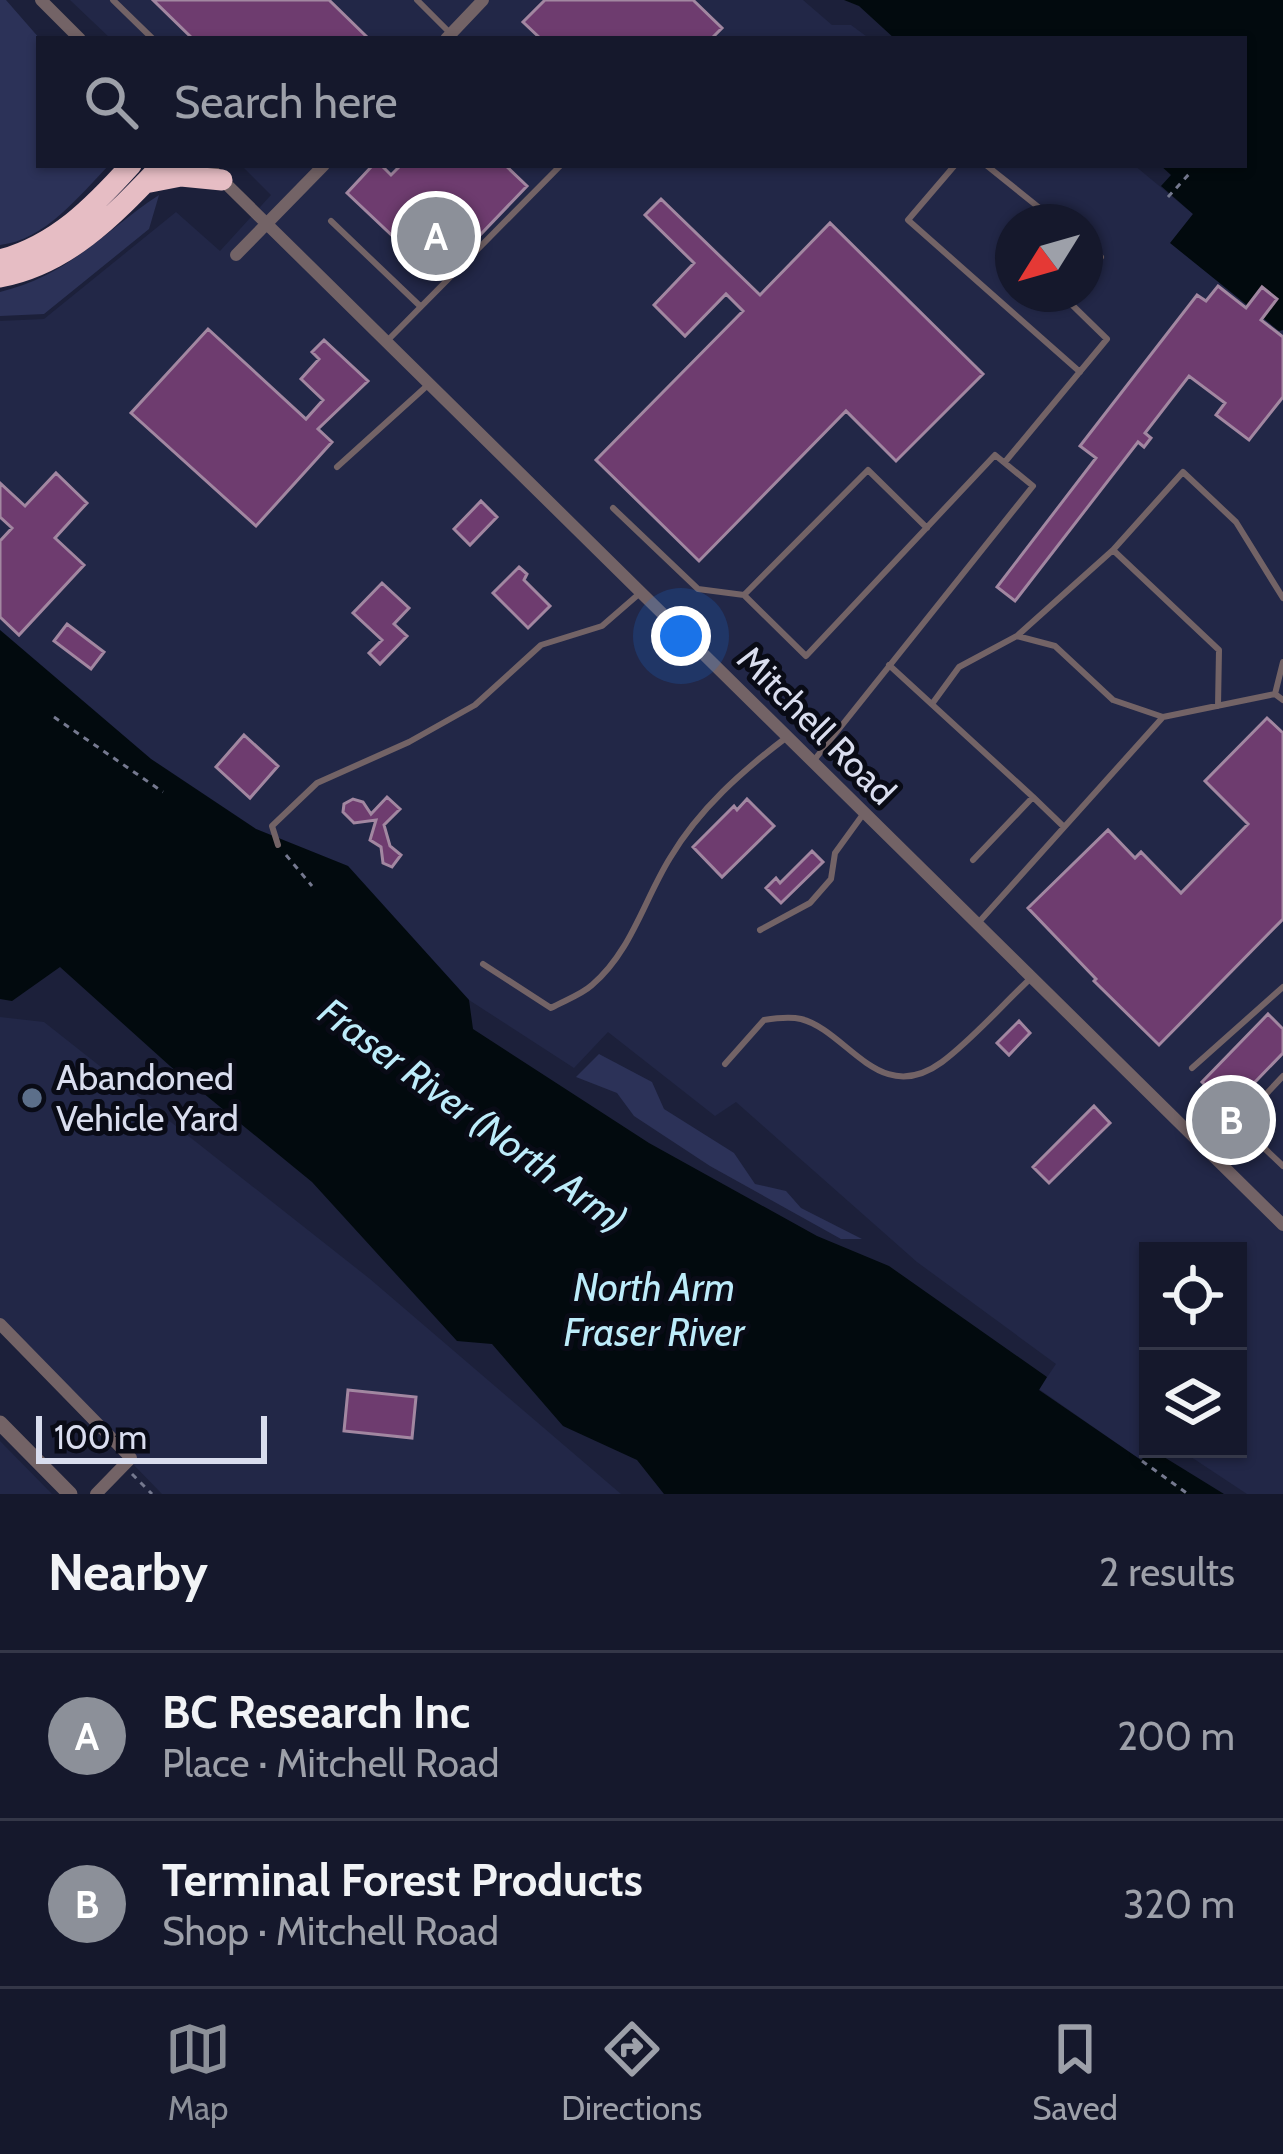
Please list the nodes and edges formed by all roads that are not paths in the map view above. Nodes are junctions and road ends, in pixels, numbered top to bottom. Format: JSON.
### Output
{"nodes":[{"id":1,"x":40,"y":0,"type":"edge"},
{"id":2,"x":113,"y":0,"type":"edge"},
{"id":3,"x":417,"y":0,"type":"edge"},
{"id":4,"x":483,"y":0,"type":"edge"},
{"id":5,"x":77,"y":36,"type":"edge"},
{"id":6,"x":150,"y":36,"type":"edge"},
{"id":7,"x":450,"y":36,"type":"edge"},
{"id":8,"x":452,"y":36,"type":"edge"},
{"id":9,"x":321,"y":168,"type":"edge"},
{"id":10,"x":558,"y":168,"type":"edge"},
{"id":11,"x":952,"y":168,"type":"edge"},
{"id":12,"x":990,"y":168,"type":"edge"},
{"id":13,"x":215,"y":173,"type":"edge"},
{"id":14,"x":138,"y":174,"type":"edge"},
{"id":15,"x":1035,"y":204,"type":"edge"},
{"id":16,"x":332,"y":221,"type":"dead end"},
{"id":17,"x":268,"y":223,"type":"junction"},
{"id":18,"x":236,"y":255,"type":"dead end"},
{"id":19,"x":0,"y":260,"type":"edge"},
{"id":20,"x":0,"y":277,"type":"edge"},
{"id":21,"x":420,"y":307,"type":"junction"},
{"id":22,"x":1079,"y":312,"type":"edge"},
{"id":23,"x":386,"y":342,"type":"junction"},
{"id":24,"x":1080,"y":372,"type":"junction"},
{"id":25,"x":429,"y":384,"type":"junction"},
{"id":26,"x":1005,"y":462,"type":"junction"},
{"id":27,"x":337,"y":467,"type":"dead end"},
{"id":28,"x":613,"y":508,"type":"dead end"},
{"id":29,"x":927,"y":527,"type":"junction"},
{"id":30,"x":1113,"y":550,"type":"junction"},
{"id":31,"x":640,"y":593,"type":"junction"},
{"id":32,"x":744,"y":595,"type":"junction"},
{"id":33,"x":1283,"y":598,"type":"edge"},
{"id":34,"x":1017,"y":636,"type":"junction"},
{"id":35,"x":1283,"y":662,"type":"edge"},
{"id":36,"x":890,"y":665,"type":"junction"},
{"id":37,"x":1275,"y":694,"type":"junction"},
{"id":38,"x":1283,"y":700,"type":"edge"},
{"id":39,"x":932,"y":704,"type":"junction"},
{"id":40,"x":1218,"y":706,"type":"junction"},
{"id":41,"x":1163,"y":718,"type":"junction"},
{"id":42,"x":787,"y":737,"type":"junction"},
{"id":43,"x":812,"y":762,"type":"junction"},
{"id":44,"x":1033,"y":797,"type":"junction"},
{"id":45,"x":864,"y":813,"type":"junction"},
{"id":46,"x":1064,"y":827,"type":"junction"},
{"id":47,"x":278,"y":844,"type":"road end"},
{"id":48,"x":974,"y":860,"type":"dead end"},
{"id":49,"x":977,"y":925,"type":"junction"},
{"id":50,"x":760,"y":930,"type":"dead end"},
{"id":51,"x":483,"y":964,"type":"dead end"},
{"id":52,"x":1030,"y":977,"type":"junction"},
{"id":53,"x":1283,"y":987,"type":"edge"},
{"id":54,"x":725,"y":1064,"type":"dead end"},
{"id":55,"x":1192,"y":1068,"type":"dead end"},
{"id":56,"x":1283,"y":1076,"type":"edge"},
{"id":57,"x":1240,"y":1125,"type":"junction"},
{"id":58,"x":1211,"y":1154,"type":"junction"},
{"id":59,"x":1283,"y":1166,"type":"edge"},
{"id":60,"x":1283,"y":1225,"type":"edge"},
{"id":61,"x":0,"y":1324,"type":"edge"},
{"id":62,"x":0,"y":1423,"type":"edge"},
{"id":63,"x":70,"y":1494,"type":"edge"},
{"id":64,"x":96,"y":1494,"type":"edge"}],
"edges":[{"from":1,"to":5,"type":"street"},
{"from":2,"to":6,"type":"lane"},
{"from":3,"to":7,"type":"lane"},
{"from":4,"to":8,"type":"street"},
{"from":9,"to":17,"type":"street"},
{"from":10,"to":21,"type":"lane"},
{"from":11,"to":24,"type":"lane"},
{"from":12,"to":15,"type":"lane"},
{"from":13,"to":14,"type":"highway"},
{"from":13,"to":17,"type":"street","name":"Mitchell Road"},
{"from":14,"to":19,"type":"highway"},
{"from":14,"to":20,"type":"highway"},
{"from":16,"to":21,"type":"lane"},
{"from":17,"to":18,"type":"street"},
{"from":17,"to":23,"type":"street","name":"Mitchell Road"},
{"from":21,"to":23,"type":"lane"},
{"from":22,"to":24,"type":"lane"},
{"from":23,"to":25,"type":"street","name":"Mitchell Road"},
{"from":24,"to":26,"type":"lane"},
{"from":25,"to":27,"type":"lane"},
{"from":25,"to":31,"type":"street","name":"Mitchell Road"},
{"from":26,"to":29,"type":"lane"},
{"from":26,"to":36,"type":"lane"},
{"from":28,"to":32,"type":"lane"},
{"from":29,"to":32,"type":"lane"},
{"from":29,"to":32,"type":"lane"},
{"from":30,"to":33,"type":"lane"},
{"from":30,"to":34,"type":"lane"},
{"from":30,"to":40,"type":"lane"},
{"from":31,"to":42,"type":"street","name":"Mitchell Road"},
{"from":31,"to":47,"type":"lane"},
{"from":34,"to":39,"type":"lane"},
{"from":34,"to":41,"type":"lane"},
{"from":35,"to":37,"type":"lane"},
{"from":36,"to":39,"type":"lane"},
{"from":36,"to":43,"type":"lane"},
{"from":37,"to":38,"type":"lane"},
{"from":37,"to":40,"type":"lane"},
{"from":39,"to":44,"type":"lane"},
{"from":40,"to":41,"type":"lane"},
{"from":41,"to":46,"type":"lane"},
{"from":42,"to":43,"type":"street","name":"Mitchell Road"},
{"from":42,"to":51,"type":"lane"},
{"from":43,"to":45,"type":"street","name":"Mitchell Road"},
{"from":44,"to":46,"type":"lane"},
{"from":44,"to":48,"type":"lane"},
{"from":45,"to":49,"type":"street","name":"Mitchell Road"},
{"from":45,"to":50,"type":"lane"},
{"from":46,"to":49,"type":"lane"},
{"from":49,"to":52,"type":"street","name":"Mitchell Road"},
{"from":52,"to":54,"type":"lane"},
{"from":52,"to":58,"type":"street","name":"Mitchell Road"},
{"from":53,"to":55,"type":"lane"},
{"from":56,"to":57,"type":"lane"},
{"from":57,"to":58,"type":"lane"},
{"from":57,"to":59,"type":"lane"},
{"from":58,"to":60,"type":"street","name":"Mitchell Road"},
{"from":61,"to":64,"type":"street"},
{"from":62,"to":63,"type":"street"}]}
